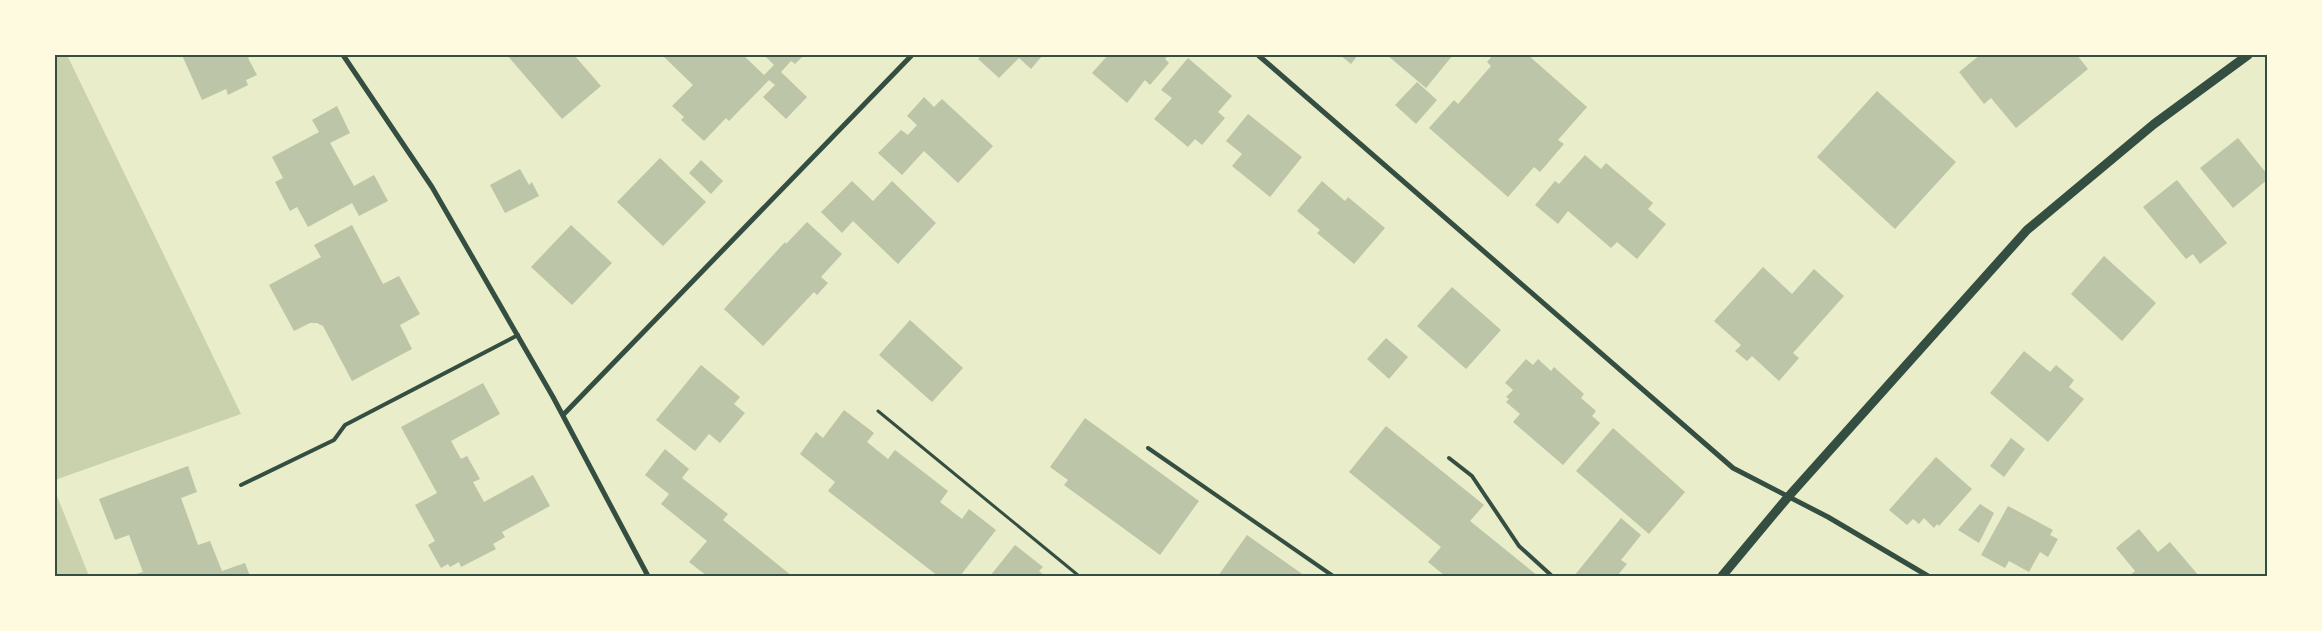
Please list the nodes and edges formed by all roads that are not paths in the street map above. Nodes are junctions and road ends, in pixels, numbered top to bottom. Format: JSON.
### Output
{"nodes":[{"id":1,"x":344,"y":55,"type":"edge"},
{"id":2,"x":912,"y":55,"type":"edge"},
{"id":3,"x":1258,"y":55,"type":"edge"},
{"id":4,"x":2248,"y":55,"type":"edge"},
{"id":5,"x":518,"y":335,"type":"junction"},
{"id":6,"x":563,"y":416,"type":"junction"},
{"id":7,"x":1148,"y":448,"type":"dead end"},
{"id":8,"x":1449,"y":458,"type":"dead end"},
{"id":9,"x":241,"y":485,"type":"dead end"},
{"id":10,"x":1788,"y":497,"type":"junction"},
{"id":11,"x":648,"y":576,"type":"edge"},
{"id":12,"x":1333,"y":576,"type":"edge"},
{"id":13,"x":1552,"y":576,"type":"edge"},
{"id":14,"x":1722,"y":576,"type":"edge"},
{"id":15,"x":1928,"y":576,"type":"edge"}],
"edges":[{"from":1,"to":5,"type":"street"},
{"from":2,"to":6,"type":"street"},
{"from":3,"to":10,"type":"street"},
{"from":4,"to":10,"type":"street"},
{"from":5,"to":6,"type":"street"},
{"from":5,"to":9,"type":"lane"},
{"from":6,"to":11,"type":"street"},
{"from":7,"to":12,"type":"lane"},
{"from":8,"to":13,"type":"lane"},
{"from":10,"to":14,"type":"street"},
{"from":10,"to":15,"type":"street"}]}
